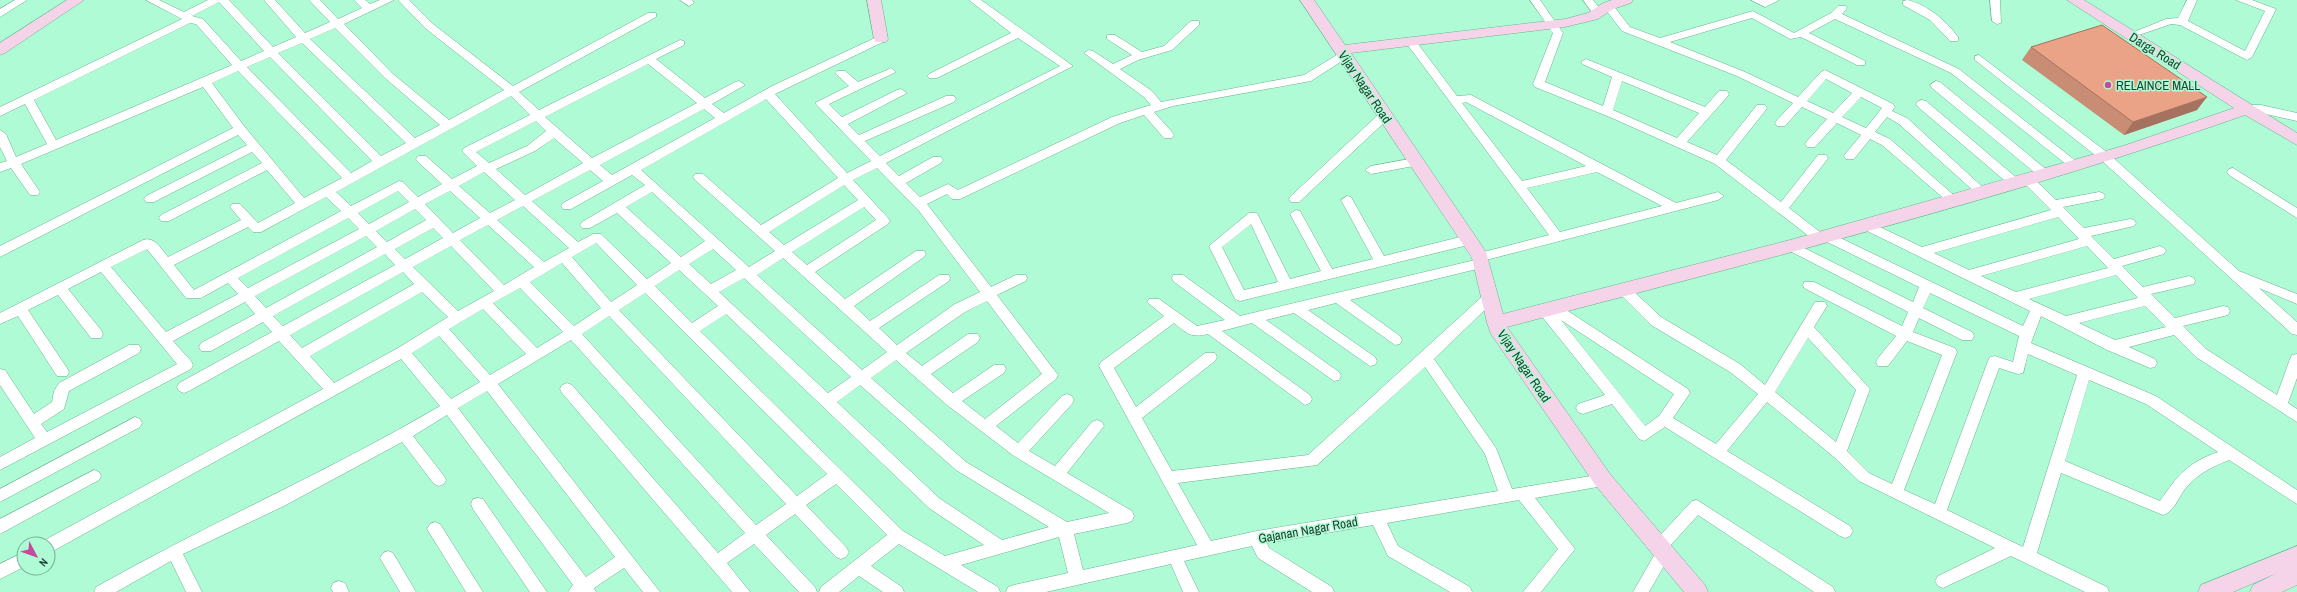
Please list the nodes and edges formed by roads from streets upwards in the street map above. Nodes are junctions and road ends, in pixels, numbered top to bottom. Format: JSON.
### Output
{"nodes":[{"id":1,"x":22,"y":0,"type":"edge"},
{"id":2,"x":65,"y":0,"type":"edge"},
{"id":3,"x":77,"y":0,"type":"edge"},
{"id":4,"x":153,"y":0,"type":"edge"},
{"id":5,"x":216,"y":0,"type":"edge"},
{"id":6,"x":223,"y":0,"type":"edge"},
{"id":7,"x":269,"y":0,"type":"edge"},
{"id":8,"x":314,"y":0,"type":"edge"},
{"id":9,"x":359,"y":0,"type":"edge"},
{"id":10,"x":389,"y":0,"type":"edge"},
{"id":11,"x":403,"y":0,"type":"edge"},
{"id":12,"x":874,"y":0,"type":"edge"},
{"id":13,"x":974,"y":0,"type":"edge"},
{"id":14,"x":1307,"y":0,"type":"edge"},
{"id":15,"x":1535,"y":0,"type":"edge"},
{"id":16,"x":1588,"y":0,"type":"edge"},
{"id":17,"x":1626,"y":0,"type":"edge"},
{"id":18,"x":1756,"y":0,"type":"edge"},
{"id":19,"x":1774,"y":0,"type":"edge"},
{"id":20,"x":1920,"y":0,"type":"edge"},
{"id":21,"x":1995,"y":0,"type":"edge"},
{"id":22,"x":2192,"y":0,"type":"edge"},
{"id":23,"x":2241,"y":0,"type":"edge"},
{"id":24,"x":1904,"y":1,"type":"edge"},
{"id":25,"x":2082,"y":1,"type":"edge"},
{"id":26,"x":369,"y":9,"type":"junction"},
{"id":27,"x":1603,"y":9,"type":"junction"},
{"id":28,"x":0,"y":14,"type":"edge"},
{"id":29,"x":652,"y":15,"type":"dead end"},
{"id":30,"x":187,"y":17,"type":"junction"},
{"id":31,"x":1997,"y":21,"type":"dead end"},
{"id":32,"x":2182,"y":22,"type":"junction"},
{"id":33,"x":1195,"y":23,"type":"dead end"},
{"id":34,"x":336,"y":24,"type":"junction"},
{"id":35,"x":1553,"y":25,"type":"junction"},
{"id":36,"x":2139,"y":32,"type":"junction"},
{"id":37,"x":1801,"y":33,"type":"junction"},
{"id":38,"x":1019,"y":34,"type":"junction"},
{"id":39,"x":1111,"y":37,"type":"dead end"},
{"id":40,"x":303,"y":38,"type":"junction"},
{"id":41,"x":881,"y":39,"type":"joint"},
{"id":42,"x":1954,"y":39,"type":"dead end"},
{"id":43,"x":0,"y":42,"type":"edge"},
{"id":44,"x":1411,"y":42,"type":"junction"},
{"id":45,"x":1659,"y":42,"type":"junction"},
{"id":46,"x":680,"y":43,"type":"dead end"},
{"id":47,"x":0,"y":50,"type":"edge"},
{"id":48,"x":271,"y":52,"type":"junction"},
{"id":49,"x":1089,"y":53,"type":"dead end"},
{"id":50,"x":1342,"y":53,"type":"junction"},
{"id":51,"x":1141,"y":56,"type":"junction"},
{"id":52,"x":1979,"y":58,"type":"dead end"},
{"id":53,"x":649,"y":59,"type":"junction"},
{"id":54,"x":1586,"y":62,"type":"dead end"},
{"id":55,"x":1861,"y":63,"type":"dead end"},
{"id":56,"x":239,"y":66,"type":"junction"},
{"id":57,"x":1112,"y":69,"type":"junction"},
{"id":58,"x":891,"y":72,"type":"dead end"},
{"id":59,"x":841,"y":73,"type":"dead end"},
{"id":60,"x":1618,"y":75,"type":"junction"},
{"id":61,"x":933,"y":76,"type":"dead end"},
{"id":62,"x":205,"y":82,"type":"junction"},
{"id":63,"x":739,"y":85,"type":"dead end"},
{"id":64,"x":1936,"y":85,"type":"dead end"},
{"id":65,"x":857,"y":87,"type":"junction"},
{"id":66,"x":512,"y":92,"type":"junction"},
{"id":67,"x":1859,"y":92,"type":"junction"},
{"id":68,"x":901,"y":93,"type":"dead end"},
{"id":69,"x":768,"y":94,"type":"junction"},
{"id":70,"x":1723,"y":94,"type":"dead end"},
{"id":71,"x":27,"y":98,"type":"junction"},
{"id":72,"x":950,"y":99,"type":"dead end"},
{"id":73,"x":1456,"y":100,"type":"junction"},
{"id":74,"x":1799,"y":102,"type":"junction"},
{"id":75,"x":705,"y":103,"type":"junction"},
{"id":76,"x":1922,"y":104,"type":"dead end"},
{"id":77,"x":1159,"y":107,"type":"junction"},
{"id":78,"x":1761,"y":108,"type":"dead end"},
{"id":79,"x":2254,"y":109,"type":"junction"},
{"id":80,"x":1147,"y":111,"type":"junction"},
{"id":81,"x":0,"y":112,"type":"edge"},
{"id":82,"x":1607,"y":112,"type":"junction"},
{"id":83,"x":1706,"y":112,"type":"junction"},
{"id":84,"x":1886,"y":112,"type":"junction"},
{"id":85,"x":536,"y":115,"type":"junction"},
{"id":86,"x":1384,"y":116,"type":"junction"},
{"id":87,"x":1834,"y":118,"type":"junction"},
{"id":88,"x":2297,"y":118,"type":"edge"},
{"id":89,"x":724,"y":119,"type":"junction"},
{"id":90,"x":840,"y":123,"type":"junction"},
{"id":91,"x":1781,"y":123,"type":"dead end"},
{"id":92,"x":449,"y":126,"type":"junction"},
{"id":93,"x":240,"y":129,"type":"junction"},
{"id":94,"x":553,"y":131,"type":"junction"},
{"id":95,"x":2297,"y":131,"type":"edge"},
{"id":96,"x":1867,"y":133,"type":"junction"},
{"id":97,"x":0,"y":134,"type":"edge"},
{"id":98,"x":1168,"y":135,"type":"dead end"},
{"id":99,"x":858,"y":140,"type":"junction"},
{"id":100,"x":2297,"y":140,"type":"edge"},
{"id":101,"x":1679,"y":143,"type":"junction"},
{"id":102,"x":414,"y":144,"type":"junction"},
{"id":103,"x":1811,"y":144,"type":"dead end"},
{"id":104,"x":54,"y":146,"type":"junction"},
{"id":105,"x":254,"y":146,"type":"junction"},
{"id":106,"x":1850,"y":156,"type":"dead end"},
{"id":107,"x":2104,"y":156,"type":"junction"},
{"id":108,"x":1822,"y":158,"type":"dead end"},
{"id":109,"x":422,"y":159,"type":"dead end"},
{"id":110,"x":937,"y":160,"type":"dead end"},
{"id":111,"x":878,"y":161,"type":"junction"},
{"id":112,"x":1719,"y":161,"type":"junction"},
{"id":113,"x":14,"y":162,"type":"junction"},
{"id":114,"x":1415,"y":162,"type":"junction"},
{"id":115,"x":381,"y":163,"type":"junction"},
{"id":116,"x":269,"y":164,"type":"junction"},
{"id":117,"x":592,"y":164,"type":"junction"},
{"id":118,"x":2075,"y":165,"type":"junction"},
{"id":119,"x":1599,"y":167,"type":"junction"},
{"id":120,"x":0,"y":168,"type":"edge"},
{"id":121,"x":486,"y":168,"type":"junction"},
{"id":122,"x":633,"y":169,"type":"junction"},
{"id":123,"x":1371,"y":170,"type":"dead end"},
{"id":124,"x":2233,"y":172,"type":"dead end"},
{"id":125,"x":2043,"y":174,"type":"junction"},
{"id":126,"x":699,"y":176,"type":"dead end"},
{"id":127,"x":350,"y":179,"type":"junction"},
{"id":128,"x":845,"y":179,"type":"junction"},
{"id":129,"x":2020,"y":180,"type":"junction"},
{"id":130,"x":611,"y":181,"type":"junction"},
{"id":131,"x":898,"y":182,"type":"junction"},
{"id":132,"x":450,"y":185,"type":"junction"},
{"id":133,"x":653,"y":186,"type":"junction"},
{"id":134,"x":1519,"y":186,"type":"junction"},
{"id":135,"x":328,"y":191,"type":"junction"},
{"id":136,"x":1981,"y":191,"type":"junction"},
{"id":137,"x":34,"y":192,"type":"dead end"},
{"id":138,"x":1718,"y":196,"type":"dead end"},
{"id":139,"x":2100,"y":196,"type":"dead end"},
{"id":140,"x":150,"y":199,"type":"dead end"},
{"id":141,"x":1295,"y":199,"type":"dead end"},
{"id":142,"x":1952,"y":199,"type":"junction"},
{"id":143,"x":524,"y":200,"type":"junction"},
{"id":144,"x":1347,"y":200,"type":"dead end"},
{"id":145,"x":865,"y":201,"type":"junction"},
{"id":146,"x":417,"y":203,"type":"junction"},
{"id":147,"x":919,"y":203,"type":"junction"},
{"id":148,"x":303,"y":205,"type":"junction"},
{"id":149,"x":567,"y":206,"type":"dead end"},
{"id":150,"x":236,"y":207,"type":"dead end"},
{"id":151,"x":618,"y":207,"type":"junction"},
{"id":152,"x":1674,"y":207,"type":"junction"},
{"id":153,"x":2057,"y":208,"type":"junction"},
{"id":154,"x":1782,"y":209,"type":"junction"},
{"id":155,"x":349,"y":212,"type":"junction"},
{"id":156,"x":1296,"y":214,"type":"dead end"},
{"id":157,"x":2297,"y":214,"type":"edge"},
{"id":158,"x":165,"y":218,"type":"dead end"},
{"id":159,"x":489,"y":219,"type":"junction"},
{"id":160,"x":249,"y":221,"type":"junction"},
{"id":161,"x":435,"y":221,"type":"junction"},
{"id":162,"x":2130,"y":222,"type":"dead end"},
{"id":163,"x":1863,"y":224,"type":"junction"},
{"id":164,"x":586,"y":225,"type":"dead end"},
{"id":165,"x":367,"y":230,"type":"junction"},
{"id":166,"x":760,"y":231,"type":"junction"},
{"id":167,"x":1821,"y":236,"type":"junction"},
{"id":168,"x":1557,"y":237,"type":"junction"},
{"id":169,"x":2085,"y":237,"type":"junction"},
{"id":170,"x":453,"y":239,"type":"junction"},
{"id":171,"x":1468,"y":240,"type":"junction"},
{"id":172,"x":714,"y":242,"type":"junction"},
{"id":173,"x":1790,"y":246,"type":"junction"},
{"id":174,"x":386,"y":248,"type":"junction"},
{"id":175,"x":577,"y":248,"type":"junction"},
{"id":176,"x":2160,"y":251,"type":"dead end"},
{"id":177,"x":0,"y":252,"type":"edge"},
{"id":178,"x":784,"y":252,"type":"junction"},
{"id":179,"x":1920,"y":252,"type":"junction"},
{"id":180,"x":920,"y":254,"type":"dead end"},
{"id":181,"x":563,"y":256,"type":"junction"},
{"id":182,"x":1480,"y":260,"type":"junction"},
{"id":183,"x":1381,"y":262,"type":"junction"},
{"id":184,"x":166,"y":264,"type":"junction"},
{"id":185,"x":680,"y":264,"type":"junction"},
{"id":186,"x":404,"y":265,"type":"junction"},
{"id":187,"x":103,"y":266,"type":"junction"},
{"id":188,"x":2115,"y":267,"type":"junction"},
{"id":189,"x":543,"y":268,"type":"junction"},
{"id":190,"x":2230,"y":270,"type":"junction"},
{"id":191,"x":746,"y":272,"type":"junction"},
{"id":192,"x":806,"y":272,"type":"junction"},
{"id":193,"x":1329,"y":274,"type":"junction"},
{"id":194,"x":1967,"y":275,"type":"junction"},
{"id":195,"x":230,"y":277,"type":"junction"},
{"id":196,"x":944,"y":278,"type":"dead end"},
{"id":197,"x":1021,"y":278,"type":"dead end"},
{"id":198,"x":1178,"y":278,"type":"dead end"},
{"id":199,"x":2189,"y":280,"type":"dead end"},
{"id":200,"x":521,"y":281,"type":"junction"},
{"id":201,"x":423,"y":285,"type":"junction"},
{"id":202,"x":1286,"y":285,"type":"junction"},
{"id":203,"x":1809,"y":285,"type":"dead end"},
{"id":204,"x":1927,"y":285,"type":"junction"},
{"id":205,"x":647,"y":286,"type":"junction"},
{"id":206,"x":60,"y":288,"type":"junction"},
{"id":207,"x":1623,"y":289,"type":"junction"},
{"id":208,"x":710,"y":291,"type":"junction"},
{"id":209,"x":503,"y":292,"type":"junction"},
{"id":210,"x":987,"y":293,"type":"junction"},
{"id":211,"x":246,"y":296,"type":"junction"},
{"id":212,"x":2144,"y":296,"type":"junction"},
{"id":213,"x":1337,"y":297,"type":"junction"},
{"id":214,"x":1490,"y":297,"type":"junction"},
{"id":215,"x":2014,"y":298,"type":"junction"},
{"id":216,"x":2297,"y":299,"type":"edge"},
{"id":217,"x":1154,"y":302,"type":"dead end"},
{"id":218,"x":484,"y":303,"type":"junction"},
{"id":219,"x":844,"y":306,"type":"junction"},
{"id":220,"x":1820,"y":306,"type":"dead end"},
{"id":221,"x":727,"y":307,"type":"junction"},
{"id":222,"x":1295,"y":307,"type":"junction"},
{"id":223,"x":20,"y":309,"type":"junction"},
{"id":224,"x":610,"y":309,"type":"junction"},
{"id":225,"x":1549,"y":309,"type":"junction"},
{"id":226,"x":2037,"y":309,"type":"junction"},
{"id":227,"x":1917,"y":311,"type":"junction"},
{"id":228,"x":2223,"y":311,"type":"dead end"},
{"id":229,"x":264,"y":316,"type":"junction"},
{"id":230,"x":1174,"y":316,"type":"junction"},
{"id":231,"x":1253,"y":317,"type":"junction"},
{"id":232,"x":457,"y":318,"type":"junction"},
{"id":233,"x":0,"y":319,"type":"edge"},
{"id":234,"x":1237,"y":321,"type":"junction"},
{"id":235,"x":2063,"y":322,"type":"junction"},
{"id":236,"x":1496,"y":323,"type":"junction"},
{"id":237,"x":2174,"y":326,"type":"junction"},
{"id":238,"x":870,"y":328,"type":"junction"},
{"id":239,"x":1209,"y":328,"type":"junction"},
{"id":240,"x":1807,"y":328,"type":"junction"},
{"id":241,"x":441,"y":329,"type":"junction"},
{"id":242,"x":691,"y":330,"type":"junction"},
{"id":243,"x":2297,"y":330,"type":"edge"},
{"id":244,"x":574,"y":332,"type":"junction"},
{"id":245,"x":96,"y":334,"type":"dead end"},
{"id":246,"x":281,"y":334,"type":"junction"},
{"id":247,"x":1905,"y":334,"type":"junction"},
{"id":248,"x":1967,"y":336,"type":"dead end"},
{"id":249,"x":973,"y":338,"type":"dead end"},
{"id":250,"x":165,"y":339,"type":"junction"},
{"id":251,"x":1395,"y":340,"type":"dead end"},
{"id":252,"x":2025,"y":340,"type":"junction"},
{"id":253,"x":2112,"y":346,"type":"junction"},
{"id":254,"x":206,"y":347,"type":"dead end"},
{"id":255,"x":134,"y":349,"type":"dead end"},
{"id":256,"x":403,"y":352,"type":"junction"},
{"id":257,"x":897,"y":352,"type":"junction"},
{"id":258,"x":300,"y":355,"type":"junction"},
{"id":259,"x":536,"y":355,"type":"junction"},
{"id":260,"x":1210,"y":357,"type":"dead end"},
{"id":261,"x":1426,"y":358,"type":"junction"},
{"id":262,"x":2297,"y":360,"type":"edge"},
{"id":263,"x":1370,"y":361,"type":"dead end"},
{"id":264,"x":1883,"y":362,"type":"dead end"},
{"id":265,"x":2150,"y":363,"type":"dead end"},
{"id":266,"x":999,"y":369,"type":"dead end"},
{"id":267,"x":62,"y":372,"type":"dead end"},
{"id":268,"x":2085,"y":372,"type":"junction"},
{"id":269,"x":0,"y":374,"type":"edge"},
{"id":270,"x":921,"y":374,"type":"junction"},
{"id":271,"x":1334,"y":376,"type":"dead end"},
{"id":272,"x":862,"y":377,"type":"junction"},
{"id":273,"x":489,"y":383,"type":"junction"},
{"id":274,"x":184,"y":387,"type":"dead end"},
{"id":275,"x":332,"y":390,"type":"junction"},
{"id":276,"x":567,"y":390,"type":"dead end"},
{"id":277,"x":1767,"y":393,"type":"junction"},
{"id":278,"x":1614,"y":398,"type":"junction"},
{"id":279,"x":1305,"y":399,"type":"dead end"},
{"id":280,"x":1067,"y":400,"type":"dead end"},
{"id":281,"x":827,"y":401,"type":"junction"},
{"id":282,"x":952,"y":401,"type":"junction"},
{"id":283,"x":2280,"y":405,"type":"junction"},
{"id":284,"x":449,"y":407,"type":"junction"},
{"id":285,"x":1583,"y":408,"type":"dead end"},
{"id":286,"x":2297,"y":416,"type":"edge"},
{"id":287,"x":1134,"y":418,"type":"junction"},
{"id":288,"x":1664,"y":420,"type":"junction"},
{"id":289,"x":31,"y":423,"type":"junction"},
{"id":290,"x":135,"y":423,"type":"dead end"},
{"id":291,"x":1097,"y":426,"type":"dead end"},
{"id":292,"x":985,"y":427,"type":"junction"},
{"id":293,"x":404,"y":434,"type":"junction"},
{"id":294,"x":44,"y":440,"type":"junction"},
{"id":295,"x":1019,"y":452,"type":"junction"},
{"id":296,"x":1718,"y":452,"type":"junction"},
{"id":297,"x":1839,"y":453,"type":"junction"},
{"id":298,"x":2230,"y":454,"type":"junction"},
{"id":299,"x":0,"y":464,"type":"edge"},
{"id":300,"x":2056,"y":464,"type":"junction"},
{"id":301,"x":1056,"y":474,"type":"junction"},
{"id":302,"x":94,"y":476,"type":"dead end"},
{"id":303,"x":837,"y":476,"type":"junction"},
{"id":304,"x":1168,"y":478,"type":"junction"},
{"id":305,"x":439,"y":480,"type":"dead end"},
{"id":306,"x":1603,"y":480,"type":"junction"},
{"id":307,"x":1896,"y":492,"type":"junction"},
{"id":308,"x":1523,"y":494,"type":"junction"},
{"id":309,"x":0,"y":496,"type":"edge"},
{"id":310,"x":1507,"y":496,"type":"junction"},
{"id":311,"x":2297,"y":498,"type":"edge"},
{"id":312,"x":478,"y":504,"type":"dead end"},
{"id":313,"x":795,"y":505,"type":"junction"},
{"id":314,"x":1939,"y":512,"type":"junction"},
{"id":315,"x":1377,"y":518,"type":"junction"},
{"id":316,"x":0,"y":527,"type":"edge"},
{"id":317,"x":1065,"y":529,"type":"junction"},
{"id":318,"x":435,"y":530,"type":"dead end"},
{"id":319,"x":1845,"y":531,"type":"dead end"},
{"id":320,"x":754,"y":535,"type":"junction"},
{"id":321,"x":898,"y":536,"type":"junction"},
{"id":322,"x":1257,"y":538,"type":"junction"},
{"id":323,"x":56,"y":542,"type":"edge"},
{"id":324,"x":1001,"y":548,"type":"junction"},
{"id":325,"x":2011,"y":548,"type":"junction"},
{"id":326,"x":1207,"y":550,"type":"junction"},
{"id":327,"x":1661,"y":550,"type":"junction"},
{"id":328,"x":174,"y":551,"type":"junction"},
{"id":329,"x":841,"y":552,"type":"dead end"},
{"id":330,"x":2297,"y":555,"type":"edge"},
{"id":331,"x":2028,"y":556,"type":"junction"},
{"id":332,"x":1175,"y":557,"type":"junction"},
{"id":333,"x":388,"y":558,"type":"dead end"},
{"id":334,"x":625,"y":559,"type":"junction"},
{"id":335,"x":717,"y":562,"type":"junction"},
{"id":336,"x":16,"y":563,"type":"edge"},
{"id":337,"x":944,"y":563,"type":"junction"},
{"id":338,"x":859,"y":567,"type":"junction"},
{"id":339,"x":0,"y":572,"type":"edge"},
{"id":340,"x":2297,"y":574,"type":"edge"},
{"id":341,"x":1077,"y":578,"type":"junction"},
{"id":342,"x":1943,"y":580,"type":"dead end"},
{"id":343,"x":583,"y":590,"type":"edge"},
{"id":344,"x":102,"y":592,"type":"edge"},
{"id":345,"x":194,"y":592,"type":"edge"},
{"id":346,"x":408,"y":592,"type":"edge"},
{"id":347,"x":475,"y":592,"type":"edge"},
{"id":348,"x":539,"y":592,"type":"edge"},
{"id":349,"x":652,"y":592,"type":"edge"},
{"id":350,"x":742,"y":592,"type":"edge"},
{"id":351,"x":809,"y":592,"type":"edge"},
{"id":352,"x":827,"y":592,"type":"edge"},
{"id":353,"x":896,"y":592,"type":"edge"},
{"id":354,"x":992,"y":592,"type":"edge"},
{"id":355,"x":1014,"y":592,"type":"edge"},
{"id":356,"x":1191,"y":592,"type":"edge"},
{"id":357,"x":1326,"y":592,"type":"edge"},
{"id":358,"x":1464,"y":592,"type":"edge"},
{"id":359,"x":1531,"y":592,"type":"edge"},
{"id":360,"x":1641,"y":592,"type":"edge"},
{"id":361,"x":1697,"y":592,"type":"edge"},
{"id":362,"x":1827,"y":592,"type":"edge"},
{"id":363,"x":2101,"y":592,"type":"edge"},
{"id":364,"x":2209,"y":592,"type":"edge"},
{"id":365,"x":2261,"y":592,"type":"edge"}],
"edges":[{"from":1,"to":28,"type":"street"},
{"from":2,"to":43,"type":"street"},
{"from":3,"to":47,"type":"street"},
{"from":4,"to":30,"type":"street"},
{"from":5,"to":30,"type":"street"},
{"from":6,"to":48,"type":"street"},
{"from":7,"to":40,"type":"street"},
{"from":8,"to":34,"type":"street"},
{"from":9,"to":26,"type":"street"},
{"from":10,"to":26,"type":"street"},
{"from":11,"to":66,"type":"street"},
{"from":12,"to":41,"type":"street"},
{"from":13,"to":38,"type":"street"},
{"from":14,"to":50,"type":"street","name":"Vijay Nagar Road"},
{"from":15,"to":35,"type":"street"},
{"from":16,"to":27,"type":"street"},
{"from":17,"to":27,"type":"street"},
{"from":18,"to":19,"type":"street"},
{"from":20,"to":24,"type":"street"},
{"from":21,"to":31,"type":"street"},
{"from":22,"to":32,"type":"street"},
{"from":23,"to":32,"type":"street"},
{"from":24,"to":42,"type":"street"},
{"from":25,"to":36,"type":"street","name":"Darga Road"},
{"from":25,"to":79,"type":"street","name":"Darga Road"},
{"from":26,"to":34,"type":"street"},
{"from":27,"to":35,"type":"street"},
{"from":27,"to":45,"type":"street"},
{"from":29,"to":66,"type":"street"},
{"from":30,"to":56,"type":"street"},
{"from":30,"to":71,"type":"street"},
{"from":32,"to":36,"type":"street"},
{"from":33,"to":51,"type":"street"},
{"from":34,"to":40,"type":"street"},
{"from":34,"to":92,"type":"street"},
{"from":35,"to":44,"type":"street"},
{"from":35,"to":82,"type":"street"},
{"from":36,"to":79,"type":"street","name":"Darga Road"},
{"from":37,"to":45,"type":"street"},
{"from":37,"to":55,"type":"street"},
{"from":37,"to":118,"type":"street"},
{"from":38,"to":61,"type":"street"},
{"from":38,"to":111,"type":"street"},
{"from":39,"to":51,"type":"street"},
{"from":40,"to":48,"type":"street"},
{"from":40,"to":102,"type":"street"},
{"from":41,"to":69,"type":"street"},
{"from":44,"to":50,"type":"street"},
{"from":44,"to":73,"type":"street"},
{"from":45,"to":74,"type":"street"},
{"from":46,"to":53,"type":"street"},
{"from":48,"to":56,"type":"street"},
{"from":48,"to":115,"type":"street"},
{"from":49,"to":57,"type":"street"},
{"from":50,"to":77,"type":"street"},
{"from":50,"to":86,"type":"street","name":"Vijay Nagar Road"},
{"from":51,"to":57,"type":"street"},
{"from":52,"to":107,"type":"street"},
{"from":53,"to":75,"type":"street"},
{"from":53,"to":85,"type":"street"},
{"from":54,"to":60,"type":"street"},
{"from":56,"to":62,"type":"street"},
{"from":56,"to":127,"type":"street"},
{"from":57,"to":77,"type":"street"},
{"from":58,"to":65,"type":"street"},
{"from":59,"to":65,"type":"street"},
{"from":60,"to":82,"type":"street"},
{"from":60,"to":83,"type":"street"},
{"from":62,"to":93,"type":"street"},
{"from":62,"to":104,"type":"street"},
{"from":63,"to":75,"type":"street"},
{"from":64,"to":125,"type":"street"},
{"from":65,"to":90,"type":"street"},
{"from":66,"to":85,"type":"street"},
{"from":66,"to":92,"type":"street"},
{"from":67,"to":74,"type":"street"},
{"from":67,"to":84,"type":"street"},
{"from":67,"to":87,"type":"street"},
{"from":68,"to":90,"type":"street"},
{"from":69,"to":89,"type":"street"},
{"from":69,"to":128,"type":"street"},
{"from":70,"to":83,"type":"street"},
{"from":71,"to":81,"type":"street"},
{"from":71,"to":104,"type":"street"},
{"from":72,"to":99,"type":"street"},
{"from":73,"to":119,"type":"street"},
{"from":73,"to":134,"type":"street"},
{"from":74,"to":87,"type":"street"},
{"from":74,"to":91,"type":"street"},
{"from":75,"to":89,"type":"street"},
{"from":75,"to":117,"type":"street"},
{"from":76,"to":129,"type":"street"},
{"from":77,"to":80,"type":"street"},
{"from":78,"to":112,"type":"street"},
{"from":79,"to":88,"type":"street"},
{"from":79,"to":95,"type":"street","name":"Darga Road"},
{"from":79,"to":100,"type":"street","name":"Darga Road"},
{"from":79,"to":107,"type":"street"},
{"from":80,"to":98,"type":"street"},
{"from":80,"to":147,"type":"street"},
{"from":82,"to":101,"type":"street"},
{"from":83,"to":101,"type":"street"},
{"from":84,"to":96,"type":"street"},
{"from":84,"to":136,"type":"street"},
{"from":85,"to":94,"type":"street"},
{"from":85,"to":121,"type":"street"},
{"from":86,"to":114,"type":"street","name":"Vijay Nagar Road"},
{"from":86,"to":141,"type":"street"},
{"from":87,"to":96,"type":"street"},
{"from":87,"to":103,"type":"street"},
{"from":89,"to":122,"type":"street"},
{"from":90,"to":99,"type":"street"},
{"from":92,"to":102,"type":"street"},
{"from":93,"to":105,"type":"street"},
{"from":93,"to":177,"type":"street"},
{"from":94,"to":117,"type":"street"},
{"from":94,"to":121,"type":"street"},
{"from":96,"to":106,"type":"street"},
{"from":96,"to":142,"type":"street"},
{"from":97,"to":113,"type":"street"},
{"from":99,"to":111,"type":"street"},
{"from":101,"to":112,"type":"street"},
{"from":102,"to":115,"type":"street"},
{"from":104,"to":113,"type":"street"},
{"from":105,"to":116,"type":"street"},
{"from":105,"to":140,"type":"street"},
{"from":107,"to":118,"type":"street"},
{"from":107,"to":190,"type":"street"},
{"from":108,"to":154,"type":"street"},
{"from":109,"to":132,"type":"street"},
{"from":110,"to":131,"type":"street"},
{"from":111,"to":128,"type":"street"},
{"from":111,"to":131,"type":"street"},
{"from":112,"to":154,"type":"street"},
{"from":113,"to":120,"type":"street"},
{"from":113,"to":137,"type":"street"},
{"from":114,"to":123,"type":"street"},
{"from":114,"to":171,"type":"street","name":"Vijay Nagar Road"},
{"from":115,"to":127,"type":"street"},
{"from":116,"to":148,"type":"street"},
{"from":116,"to":158,"type":"street"},
{"from":117,"to":130,"type":"street"},
{"from":117,"to":143,"type":"street"},
{"from":118,"to":125,"type":"street"},
{"from":119,"to":134,"type":"street"},
{"from":119,"to":152,"type":"street"},
{"from":121,"to":132,"type":"street"},
{"from":121,"to":143,"type":"street"},
{"from":122,"to":130,"type":"street"},
{"from":122,"to":133,"type":"street"},
{"from":124,"to":157,"type":"street"},
{"from":125,"to":129,"type":"street"},
{"from":126,"to":166,"type":"street"},
{"from":127,"to":135,"type":"street"},
{"from":128,"to":145,"type":"street"},
{"from":128,"to":166,"type":"street"},
{"from":129,"to":136,"type":"street"},
{"from":129,"to":153,"type":"street"},
{"from":130,"to":149,"type":"street"},
{"from":131,"to":147,"type":"street"},
{"from":132,"to":146,"type":"street"},
{"from":132,"to":159,"type":"street"},
{"from":133,"to":151,"type":"street"},
{"from":133,"to":172,"type":"street"},
{"from":134,"to":168,"type":"street"},
{"from":135,"to":148,"type":"street"},
{"from":135,"to":155,"type":"street"},
{"from":136,"to":142,"type":"street"},
{"from":138,"to":152,"type":"street"},
{"from":139,"to":153,"type":"street"},
{"from":142,"to":163,"type":"street"},
{"from":143,"to":159,"type":"street"},
{"from":143,"to":175,"type":"street"},
{"from":144,"to":183,"type":"street"},
{"from":145,"to":178,"type":"street"},
{"from":145,"to":192,"type":"street"},
{"from":146,"to":155,"type":"street"},
{"from":146,"to":161,"type":"street"},
{"from":146,"to":165,"type":"street"},
{"from":147,"to":210,"type":"street"},
{"from":148,"to":160,"type":"street"},
{"from":150,"to":160,"type":"street"},
{"from":151,"to":164,"type":"street"},
{"from":151,"to":185,"type":"street"},
{"from":152,"to":168,"type":"street"},
{"from":153,"to":169,"type":"street"},
{"from":153,"to":179,"type":"street"},
{"from":154,"to":167,"type":"street"},
{"from":155,"to":165,"type":"street"},
{"from":155,"to":195,"type":"street"},
{"from":156,"to":193,"type":"street"},
{"from":159,"to":170,"type":"street"},
{"from":159,"to":189,"type":"street"},
{"from":160,"to":184,"type":"street"},
{"from":161,"to":170,"type":"street"},
{"from":161,"to":174,"type":"street"},
{"from":162,"to":169,"type":"street"},
{"from":163,"to":167,"type":"street"},
{"from":163,"to":179,"type":"street"},
{"from":165,"to":174,"type":"street"},
{"from":165,"to":211,"type":"street"},
{"from":166,"to":178,"type":"street"},
{"from":167,"to":173,"type":"street"},
{"from":167,"to":204,"type":"street"},
{"from":168,"to":182,"type":"street"},
{"from":169,"to":188,"type":"street"},
{"from":169,"to":194,"type":"street"},
{"from":170,"to":186,"type":"street"},
{"from":170,"to":209,"type":"street"},
{"from":171,"to":182,"type":"street","name":"Vijay Nagar Road"},
{"from":171,"to":183,"type":"street"},
{"from":172,"to":185,"type":"street"},
{"from":172,"to":191,"type":"street"},
{"from":173,"to":207,"type":"street"},
{"from":173,"to":227,"type":"street"},
{"from":174,"to":186,"type":"street"},
{"from":174,"to":229,"type":"street"},
{"from":175,"to":181,"type":"street"},
{"from":175,"to":205,"type":"street"},
{"from":176,"to":188,"type":"street"},
{"from":178,"to":191,"type":"street"},
{"from":178,"to":192,"type":"street"},
{"from":179,"to":194,"type":"street"},
{"from":180,"to":219,"type":"street"},
{"from":181,"to":189,"type":"street"},
{"from":181,"to":224,"type":"street"},
{"from":182,"to":213,"type":"street"},
{"from":182,"to":214,"type":"street","name":"Vijay Nagar Road"},
{"from":183,"to":193,"type":"street"},
{"from":184,"to":187,"type":"street"},
{"from":184,"to":195,"type":"street"},
{"from":185,"to":205,"type":"street"},
{"from":185,"to":208,"type":"street"},
{"from":186,"to":201,"type":"street"},
{"from":186,"to":246,"type":"street"},
{"from":187,"to":206,"type":"street"},
{"from":187,"to":250,"type":"street"},
{"from":188,"to":212,"type":"street"},
{"from":188,"to":215,"type":"street"},
{"from":189,"to":200,"type":"street"},
{"from":190,"to":216,"type":"street"},
{"from":190,"to":243,"type":"street"},
{"from":191,"to":208,"type":"street"},
{"from":191,"to":272,"type":"street"},
{"from":192,"to":219,"type":"street"},
{"from":193,"to":202,"type":"street"},
{"from":194,"to":215,"type":"street"},
{"from":195,"to":211,"type":"street"},
{"from":196,"to":238,"type":"street"},
{"from":197,"to":210,"type":"street"},
{"from":198,"to":234,"type":"street"},
{"from":199,"to":212,"type":"street"},
{"from":200,"to":209,"type":"street"},
{"from":200,"to":244,"type":"street"},
{"from":201,"to":232,"type":"street"},
{"from":201,"to":258,"type":"street"},
{"from":202,"to":202,"type":"street"},
{"from":203,"to":247,"type":"street"},
{"from":204,"to":227,"type":"street"},
{"from":204,"to":252,"type":"street"},
{"from":205,"to":224,"type":"street"},
{"from":205,"to":242,"type":"street"},
{"from":206,"to":223,"type":"street"},
{"from":206,"to":245,"type":"street"},
{"from":207,"to":225,"type":"street"},
{"from":207,"to":277,"type":"street"},
{"from":208,"to":221,"type":"street"},
{"from":209,"to":218,"type":"street"},
{"from":210,"to":257,"type":"street"},
{"from":210,"to":292,"type":"street"},
{"from":211,"to":229,"type":"street"},
{"from":211,"to":250,"type":"street"},
{"from":212,"to":235,"type":"street"},
{"from":212,"to":237,"type":"street"},
{"from":213,"to":222,"type":"street"},
{"from":213,"to":251,"type":"street"},
{"from":214,"to":236,"type":"street","name":"Vijay Nagar Road"},
{"from":214,"to":261,"type":"street"},
{"from":215,"to":226,"type":"street"},
{"from":217,"to":230,"type":"street"},
{"from":218,"to":232,"type":"street"},
{"from":218,"to":259,"type":"street"},
{"from":219,"to":238,"type":"street"},
{"from":220,"to":240,"type":"street"},
{"from":221,"to":242,"type":"street"},
{"from":221,"to":281,"type":"street"},
{"from":222,"to":231,"type":"street"},
{"from":222,"to":263,"type":"street"},
{"from":223,"to":233,"type":"street"},
{"from":223,"to":267,"type":"street"},
{"from":224,"to":244,"type":"street"},
{"from":224,"to":313,"type":"street"},
{"from":225,"to":236,"type":"street"},
{"from":225,"to":278,"type":"street"},
{"from":225,"to":288,"type":"street"},
{"from":226,"to":235,"type":"street"},
{"from":226,"to":252,"type":"street"},
{"from":227,"to":247,"type":"street"},
{"from":227,"to":248,"type":"street"},
{"from":228,"to":237,"type":"street"},
{"from":229,"to":246,"type":"street"},
{"from":229,"to":254,"type":"street"},
{"from":230,"to":239,"type":"street"},
{"from":230,"to":287,"type":"street"},
{"from":231,"to":234,"type":"street"},
{"from":231,"to":271,"type":"street"},
{"from":232,"to":241,"type":"street"},
{"from":234,"to":239,"type":"street"},
{"from":235,"to":253,"type":"street"},
{"from":236,"to":306,"type":"street","name":"Vijay Nagar Road"},
{"from":237,"to":253,"type":"street"},
{"from":237,"to":283,"type":"street"},
{"from":238,"to":257,"type":"street"},
{"from":239,"to":279,"type":"street"},
{"from":240,"to":277,"type":"street"},
{"from":240,"to":297,"type":"street"},
{"from":241,"to":256,"type":"street"},
{"from":241,"to":273,"type":"street"},
{"from":242,"to":303,"type":"street"},
{"from":244,"to":259,"type":"street"},
{"from":244,"to":320,"type":"street"},
{"from":246,"to":258,"type":"street"},
{"from":246,"to":274,"type":"street"},
{"from":247,"to":264,"type":"street"},
{"from":247,"to":307,"type":"street"},
{"from":249,"to":270,"type":"street"},
{"from":250,"to":294,"type":"street"},
{"from":252,"to":268,"type":"street"},
{"from":252,"to":314,"type":"street"},
{"from":253,"to":265,"type":"street"},
{"from":255,"to":289,"type":"street"},
{"from":256,"to":275,"type":"street"},
{"from":256,"to":284,"type":"street"},
{"from":257,"to":270,"type":"street"},
{"from":257,"to":272,"type":"street"},
{"from":258,"to":275,"type":"street"},
{"from":259,"to":273,"type":"street"},
{"from":260,"to":287,"type":"street"},
{"from":261,"to":304,"type":"street"},
{"from":261,"to":310,"type":"street"},
{"from":262,"to":283,"type":"street"},
{"from":266,"to":282,"type":"street"},
{"from":268,"to":298,"type":"street"},
{"from":268,"to":300,"type":"street"},
{"from":269,"to":289,"type":"street"},
{"from":270,"to":282,"type":"street"},
{"from":272,"to":281,"type":"street"},
{"from":272,"to":317,"type":"street"},
{"from":273,"to":284,"type":"street"},
{"from":273,"to":334,"type":"street"},
{"from":275,"to":323,"type":"street"},
{"from":276,"to":335,"type":"street"},
{"from":277,"to":296,"type":"street"},
{"from":277,"to":297,"type":"street"},
{"from":278,"to":285,"type":"street"},
{"from":278,"to":288,"type":"street"},
{"from":280,"to":295,"type":"street"},
{"from":281,"to":324,"type":"street"},
{"from":282,"to":292,"type":"street"},
{"from":283,"to":286,"type":"street"},
{"from":284,"to":293,"type":"street"},
{"from":284,"to":343,"type":"street"},
{"from":287,"to":304,"type":"street"},
{"from":288,"to":296,"type":"street"},
{"from":289,"to":294,"type":"street"},
{"from":290,"to":309,"type":"street"},
{"from":291,"to":301,"type":"street"},
{"from":292,"to":295,"type":"street"},
{"from":293,"to":305,"type":"street"},
{"from":293,"to":328,"type":"street"},
{"from":294,"to":299,"type":"street"},
{"from":295,"to":301,"type":"street"},
{"from":296,"to":319,"type":"street"},
{"from":297,"to":307,"type":"street"},
{"from":298,"to":300,"type":"street"},
{"from":298,"to":311,"type":"street"},
{"from":300,"to":331,"type":"street"},
{"from":301,"to":317,"type":"street"},
{"from":302,"to":316,"type":"street"},
{"from":303,"to":313,"type":"street"},
{"from":303,"to":321,"type":"street"},
{"from":304,"to":326,"type":"street"},
{"from":306,"to":308,"type":"street","name":"Gajanan Nagar Road"},
{"from":306,"to":327,"type":"street","name":"Vijay Nagar Road"},
{"from":307,"to":314,"type":"street"},
{"from":308,"to":310,"type":"street","name":"Gajanan Nagar Road"},
{"from":308,"to":359,"type":"street"},
{"from":310,"to":315,"type":"street","name":"Gajanan Nagar Road"},
{"from":312,"to":348,"type":"street"},
{"from":313,"to":320,"type":"street"},
{"from":313,"to":329,"type":"street"},
{"from":314,"to":325,"type":"street"},
{"from":315,"to":322,"type":"street","name":"Gajanan Nagar Road"},
{"from":315,"to":358,"type":"street"},
{"from":317,"to":324,"type":"street"},
{"from":317,"to":341,"type":"street"},
{"from":318,"to":347,"type":"street"},
{"from":320,"to":335,"type":"street"},
{"from":320,"to":351,"type":"street"},
{"from":321,"to":337,"type":"street"},
{"from":321,"to":338,"type":"street"},
{"from":322,"to":326,"type":"street","name":"Gajanan Nagar Road"},
{"from":322,"to":357,"type":"street"},
{"from":324,"to":337,"type":"street"},
{"from":325,"to":331,"type":"street"},
{"from":325,"to":342,"type":"street"},
{"from":326,"to":332,"type":"street","name":"Gajanan Nagar Road"},
{"from":327,"to":360,"type":"street"},
{"from":327,"to":361,"type":"street","name":"Vijay Nagar Road"},
{"from":327,"to":362,"type":"street"},
{"from":328,"to":344,"type":"street"},
{"from":328,"to":345,"type":"street"},
{"from":330,"to":364,"type":"street"},
{"from":331,"to":363,"type":"street"},
{"from":332,"to":341,"type":"street","name":"Gajanan Nagar Road"},
{"from":332,"to":356,"type":"street"},
{"from":333,"to":346,"type":"street"},
{"from":334,"to":343,"type":"street"},
{"from":334,"to":349,"type":"street"},
{"from":335,"to":350,"type":"street"},
{"from":336,"to":339,"type":"street"},
{"from":337,"to":354,"type":"street"},
{"from":338,"to":352,"type":"street"},
{"from":338,"to":353,"type":"street"},
{"from":340,"to":365,"type":"street"},
{"from":341,"to":355,"type":"street","name":"Gajanan Nagar Road"}]}
